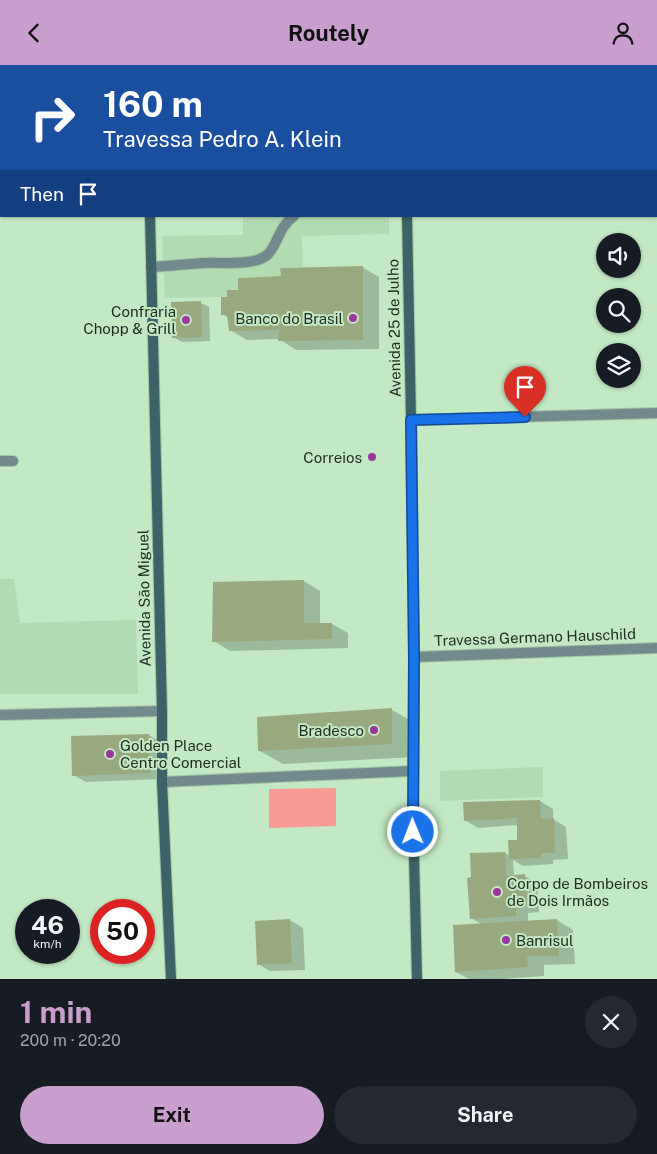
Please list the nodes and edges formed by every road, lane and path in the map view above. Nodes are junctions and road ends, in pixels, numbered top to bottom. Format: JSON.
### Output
{"nodes":[{"id":1,"x":150,"y":217,"type":"edge"},
{"id":2,"x":293,"y":217,"type":"edge"},
{"id":3,"x":407,"y":217,"type":"edge"},
{"id":4,"x":151,"y":267,"type":"junction"},
{"id":5,"x":657,"y":413,"type":"edge"},
{"id":6,"x":411,"y":420,"type":"junction"},
{"id":7,"x":0,"y":461,"type":"edge"},
{"id":8,"x":13,"y":461,"type":"dead end"},
{"id":9,"x":657,"y":648,"type":"edge"},
{"id":10,"x":414,"y":657,"type":"junction"},
{"id":11,"x":162,"y":711,"type":"junction"},
{"id":12,"x":0,"y":715,"type":"edge"},
{"id":13,"x":413,"y":771,"type":"junction"},
{"id":14,"x":162,"y":782,"type":"junction"},
{"id":15,"x":171,"y":979,"type":"edge"},
{"id":16,"x":417,"y":979,"type":"edge"}],
"edges":[{"from":1,"to":4,"type":"main road","name":"Avenida São Miguel"},
{"from":2,"to":4,"type":"street"},
{"from":3,"to":6,"type":"main road","name":"Avenida 25 de Julho"},
{"from":4,"to":11,"type":"main road","name":"Avenida São Miguel"},
{"from":5,"to":6,"type":"street"},
{"from":6,"to":10,"type":"main road","name":"Avenida 25 de Julho"},
{"from":7,"to":8,"type":"street"},
{"from":9,"to":10,"type":"street","name":"Travessa Germano Hauschild"},
{"from":10,"to":13,"type":"main road","name":"Avenida 25 de Julho"},
{"from":11,"to":12,"type":"street"},
{"from":11,"to":14,"type":"main road","name":"Avenida São Miguel"},
{"from":13,"to":14,"type":"street"},
{"from":13,"to":16,"type":"main road","name":"Avenida 25 de Julho"},
{"from":14,"to":15,"type":"main road","name":"Avenida São Miguel"}]}
